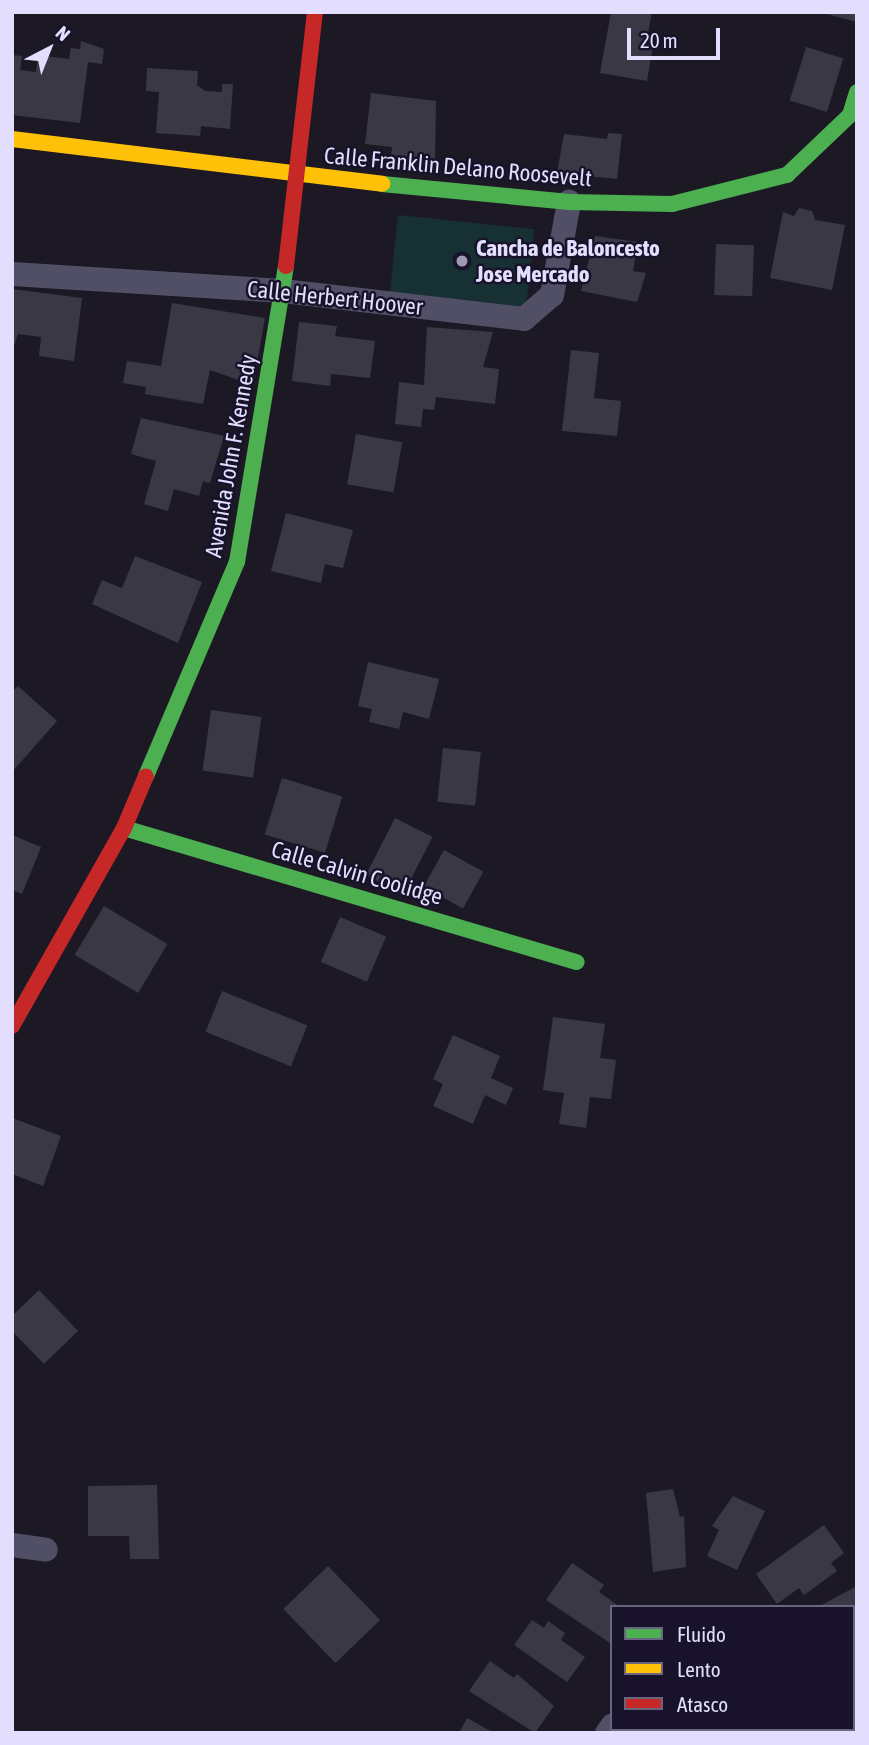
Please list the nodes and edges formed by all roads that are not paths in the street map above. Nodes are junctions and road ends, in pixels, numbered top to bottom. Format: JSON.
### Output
{"nodes":[{"id":1,"x":315,"y":12,"type":"edge"},
{"id":2,"x":857,"y":92,"type":"edge"},
{"id":3,"x":12,"y":139,"type":"edge"},
{"id":4,"x":297,"y":176,"type":"junction"},
{"id":5,"x":569,"y":202,"type":"junction"},
{"id":6,"x":12,"y":274,"type":"edge"},
{"id":7,"x":283,"y":291,"type":"junction"},
{"id":8,"x":124,"y":828,"type":"junction"},
{"id":9,"x":577,"y":962,"type":"dead end"},
{"id":10,"x":12,"y":1026,"type":"edge"},
{"id":11,"x":12,"y":1545,"type":"edge"},
{"id":12,"x":46,"y":1550,"type":"dead end"}],
"edges":[{"from":1,"to":4,"type":"street","name":"Avenida John F. Kennedy"},
{"from":2,"to":5,"type":"street","name":"Calle Franklin Delano Roosevelt"},
{"from":3,"to":4,"type":"street","name":"Calle Franklin Delano Roosevelt"},
{"from":4,"to":5,"type":"street","name":"Calle Franklin Delano Roosevelt"},
{"from":4,"to":7,"type":"street","name":"Avenida John F. Kennedy"},
{"from":5,"to":7,"type":"street","name":"Calle Herbert Hoover"},
{"from":6,"to":7,"type":"street","name":"Calle Herbert Hoover"},
{"from":7,"to":8,"type":"street","name":"Avenida John F. Kennedy"},
{"from":8,"to":9,"type":"street","name":"Calle Calvin Coolidge"},
{"from":8,"to":10,"type":"street","name":"Avenida John F. Kennedy"},
{"from":11,"to":12,"type":"street"}]}
